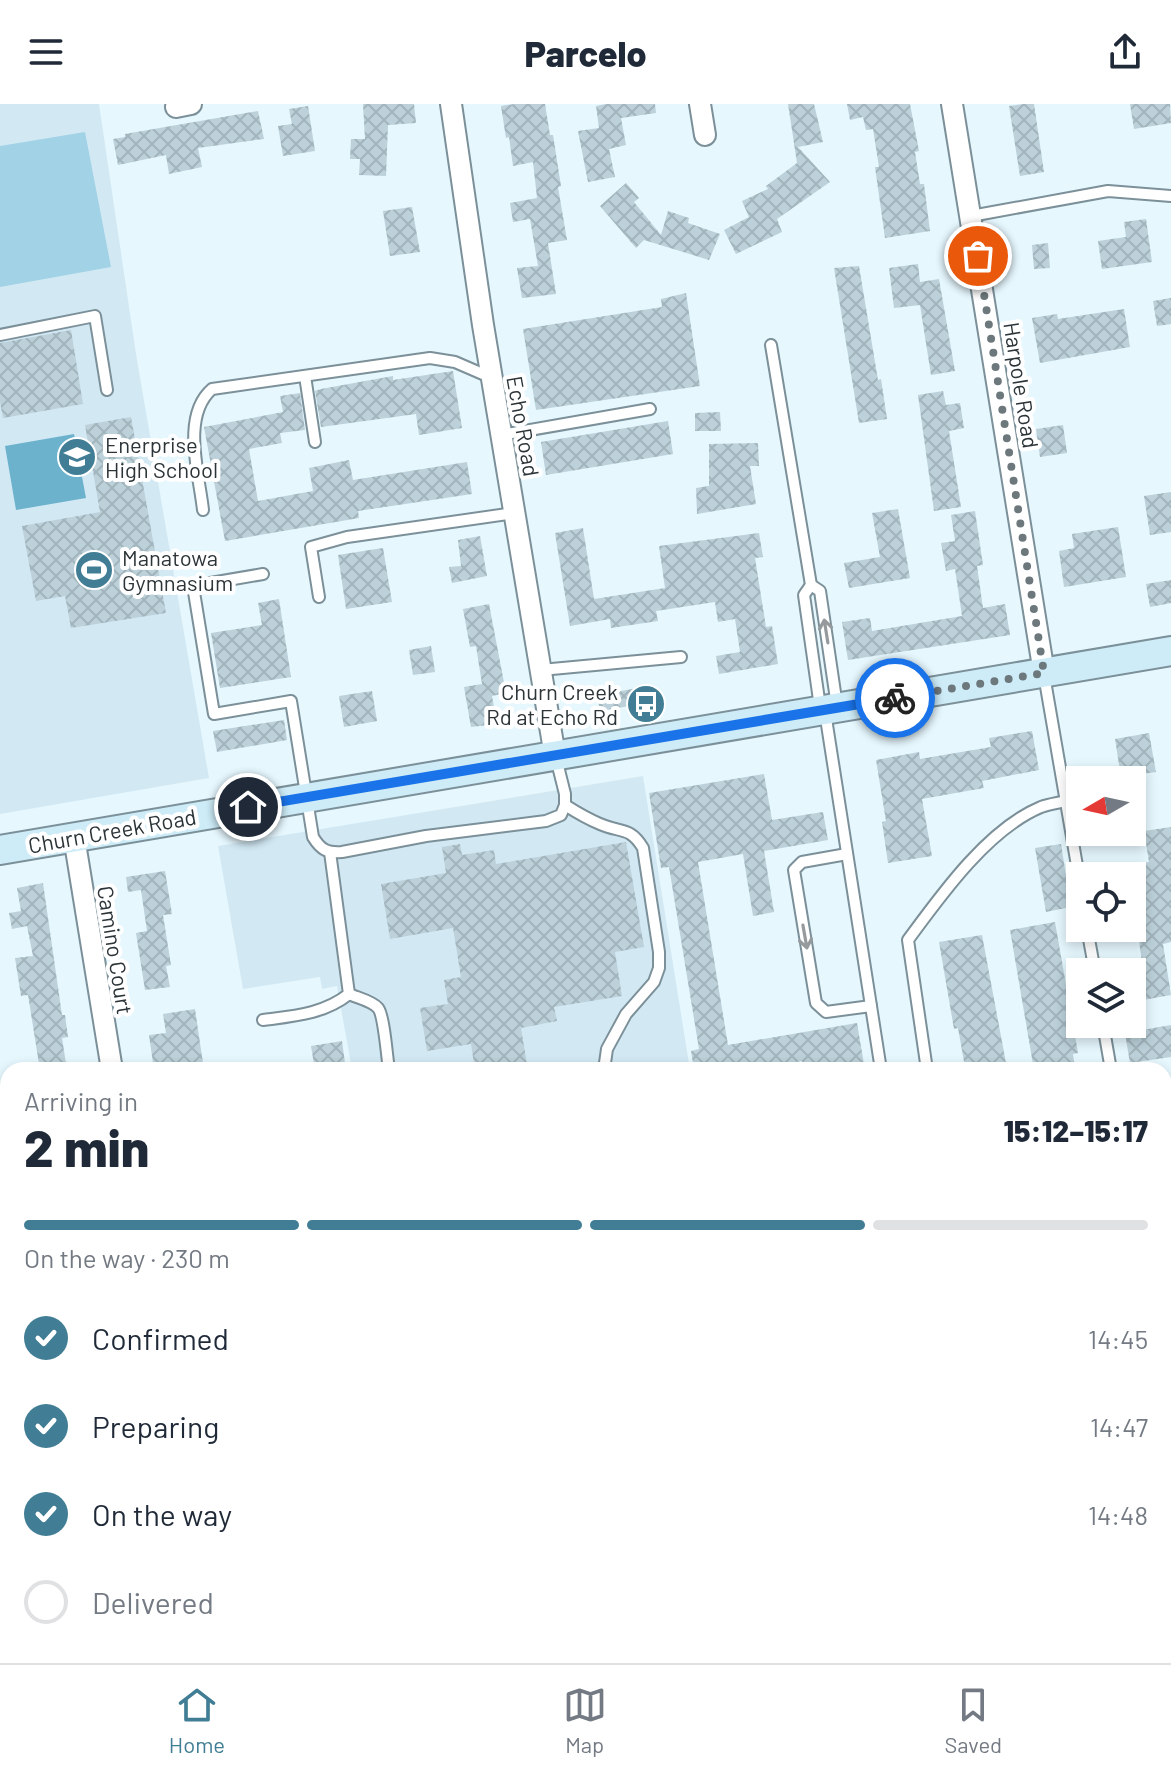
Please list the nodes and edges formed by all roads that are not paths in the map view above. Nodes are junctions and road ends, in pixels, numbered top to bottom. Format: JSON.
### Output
{"nodes":[{"id":1,"x":451,"y":104,"type":"edge"},
{"id":2,"x":700,"y":104,"type":"edge"},
{"id":3,"x":952,"y":104,"type":"edge"},
{"id":4,"x":705,"y":135,"type":"dead end"},
{"id":5,"x":1171,"y":196,"type":"edge"},
{"id":6,"x":971,"y":216,"type":"junction"},
{"id":7,"x":0,"y":335,"type":"edge"},
{"id":8,"x":771,"y":345,"type":"dead end"},
{"id":9,"x":305,"y":376,"type":"junction"},
{"id":10,"x":492,"y":378,"type":"junction"},
{"id":11,"x":107,"y":390,"type":"dead end"},
{"id":12,"x":650,"y":409,"type":"dead end"},
{"id":13,"x":501,"y":435,"type":"junction"},
{"id":14,"x":315,"y":442,"type":"dead end"},
{"id":15,"x":203,"y":510,"type":"dead end"},
{"id":16,"x":514,"y":513,"type":"junction"},
{"id":17,"x":263,"y":574,"type":"dead end"},
{"id":18,"x":811,"y":585,"type":"junction"},
{"id":19,"x":319,"y":597,"type":"dead end"},
{"id":20,"x":1171,"y":651,"type":"edge"},
{"id":21,"x":681,"y":657,"type":"dead end"},
{"id":22,"x":541,"y":670,"type":"junction"},
{"id":23,"x":1044,"y":673,"type":"junction"},
{"id":24,"x":828,"y":710,"type":"junction"},
{"id":25,"x":555,"y":756,"type":"junction"},
{"id":26,"x":306,"y":797,"type":"junction"},
{"id":27,"x":1066,"y":801,"type":"joint"},
{"id":28,"x":565,"y":805,"type":"junction"},
{"id":29,"x":74,"y":837,"type":"junction"},
{"id":30,"x":0,"y":850,"type":"edge"},
{"id":31,"x":330,"y":852,"type":"junction"},
{"id":32,"x":847,"y":854,"type":"junction"},
{"id":33,"x":349,"y":994,"type":"junction"},
{"id":34,"x":871,"y":1006,"type":"junction"},
{"id":35,"x":263,"y":1020,"type":"dead end"},
{"id":36,"x":1105,"y":1038,"type":"edge"},
{"id":37,"x":111,"y":1062,"type":"edge"},
{"id":38,"x":388,"y":1062,"type":"edge"},
{"id":39,"x":605,"y":1062,"type":"edge"},
{"id":40,"x":880,"y":1062,"type":"edge"},
{"id":41,"x":926,"y":1062,"type":"edge"},
{"id":42,"x":1110,"y":1062,"type":"edge"}],
"edges":[{"from":1,"to":10,"type":"street","name":"Echo Road"},
{"from":2,"to":4,"type":"street"},
{"from":3,"to":6,"type":"street","name":"Harpole Road"},
{"from":5,"to":6,"type":"lane"},
{"from":6,"to":23,"type":"street","name":"Harpole Road"},
{"from":7,"to":11,"type":"lane"},
{"from":8,"to":18,"type":"lane"},
{"from":9,"to":10,"type":"lane"},
{"from":9,"to":14,"type":"lane"},
{"from":9,"to":15,"type":"lane"},
{"from":10,"to":13,"type":"street","name":"Echo Road"},
{"from":12,"to":13,"type":"lane"},
{"from":13,"to":16,"type":"street","name":"Echo Road"},
{"from":16,"to":19,"type":"lane"},
{"from":16,"to":22,"type":"street","name":"Echo Road"},
{"from":17,"to":26,"type":"lane"},
{"from":18,"to":24,"type":"lane"},
{"from":24,"to":18,"type":"lane","one_way":true},
{"from":20,"to":23,"type":"main road","name":"Churn Creek Road"},
{"from":21,"to":22,"type":"lane"},
{"from":22,"to":25,"type":"street","name":"Echo Road"},
{"from":23,"to":24,"type":"main road","name":"Churn Creek Road"},
{"from":23,"to":27,"type":"lane"},
{"from":24,"to":25,"type":"main road","name":"Churn Creek Road"},
{"from":24,"to":32,"type":"lane"},
{"from":25,"to":26,"type":"main road","name":"Churn Creek Road"},
{"from":25,"to":28,"type":"lane"},
{"from":26,"to":29,"type":"main road","name":"Churn Creek Road"},
{"from":26,"to":31,"type":"lane"},
{"from":27,"to":41,"type":"lane"},
{"from":28,"to":31,"type":"lane"},
{"from":28,"to":39,"type":"lane"},
{"from":29,"to":30,"type":"main road","name":"Churn Creek Road"},
{"from":29,"to":37,"type":"street","name":"Camino Court"},
{"from":31,"to":33,"type":"lane"},
{"from":32,"to":34,"type":"lane"},
{"from":32,"to":34,"type":"lane","one_way":true},
{"from":33,"to":35,"type":"lane"},
{"from":33,"to":38,"type":"lane"},
{"from":34,"to":40,"type":"lane"},
{"from":36,"to":42,"type":"lane"}]}
